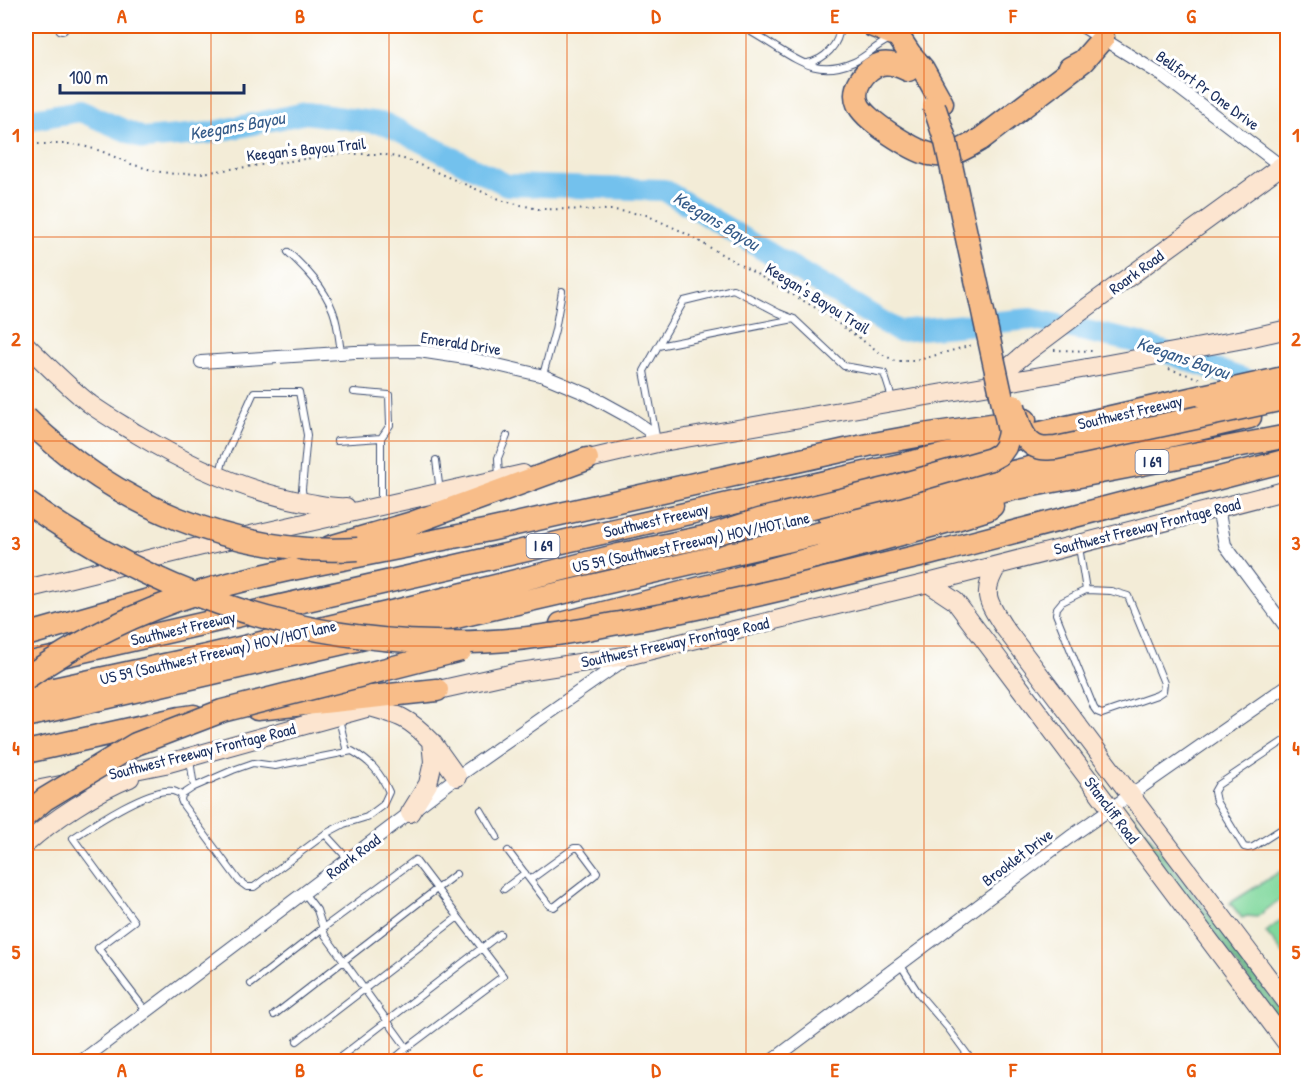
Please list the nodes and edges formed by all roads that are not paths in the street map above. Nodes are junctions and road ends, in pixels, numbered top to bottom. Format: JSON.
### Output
{"nodes":[{"id":1,"x":741,"y":26,"type":"edge"},
{"id":2,"x":840,"y":26,"type":"edge"},
{"id":3,"x":1082,"y":26,"type":"edge"},
{"id":4,"x":890,"y":30,"type":"edge"},
{"id":5,"x":1105,"y":35,"type":"junction"},
{"id":6,"x":803,"y":64,"type":"junction"},
{"id":7,"x":908,"y":70,"type":"junction"},
{"id":8,"x":938,"y":105,"type":"junction"},
{"id":9,"x":1284,"y":163,"type":"edge"},
{"id":10,"x":288,"y":252,"type":"dead end"},
{"id":11,"x":562,"y":291,"type":"dead end"},
{"id":12,"x":794,"y":319,"type":"junction"},
{"id":13,"x":1287,"y":329,"type":"edge"},
{"id":14,"x":26,"y":345,"type":"edge"},
{"id":15,"x":658,"y":346,"type":"junction"},
{"id":16,"x":341,"y":353,"type":"junction"},
{"id":17,"x":201,"y":362,"type":"dead end"},
{"id":18,"x":543,"y":375,"type":"junction"},
{"id":19,"x":1287,"y":377,"type":"edge"},
{"id":20,"x":987,"y":386,"type":"junction"},
{"id":21,"x":354,"y":393,"type":"dead end"},
{"id":22,"x":1287,"y":399,"type":"edge"},
{"id":23,"x":893,"y":402,"type":"junction"},
{"id":24,"x":1287,"y":408,"type":"edge"},
{"id":25,"x":26,"y":418,"type":"edge"},
{"id":26,"x":1061,"y":428,"type":"junction"},
{"id":27,"x":507,"y":436,"type":"dead end"},
{"id":28,"x":1287,"y":436,"type":"edge"},
{"id":29,"x":381,"y":438,"type":"junction"},
{"id":30,"x":338,"y":441,"type":"dead end"},
{"id":31,"x":657,"y":443,"type":"junction"},
{"id":32,"x":587,"y":459,"type":"junction"},
{"id":33,"x":436,"y":460,"type":"dead end"},
{"id":34,"x":1287,"y":460,"type":"edge"},
{"id":35,"x":219,"y":476,"type":"junction"},
{"id":36,"x":499,"y":479,"type":"junction"},
{"id":37,"x":1017,"y":488,"type":"junction"},
{"id":38,"x":1287,"y":490,"type":"edge"},
{"id":39,"x":440,"y":492,"type":"junction"},
{"id":40,"x":26,"y":502,"type":"edge"},
{"id":41,"x":303,"y":502,"type":"junction"},
{"id":42,"x":387,"y":503,"type":"junction"},
{"id":43,"x":1218,"y":508,"type":"junction"},
{"id":44,"x":709,"y":536,"type":"junction"},
{"id":45,"x":1078,"y":544,"type":"junction"},
{"id":46,"x":392,"y":549,"type":"junction"},
{"id":47,"x":998,"y":565,"type":"junction"},
{"id":48,"x":928,"y":583,"type":"junction"},
{"id":49,"x":26,"y":588,"type":"edge"},
{"id":50,"x":1086,"y":590,"type":"junction"},
{"id":51,"x":1287,"y":630,"type":"edge"},
{"id":52,"x":26,"y":635,"type":"edge"},
{"id":53,"x":631,"y":655,"type":"junction"},
{"id":54,"x":1025,"y":656,"type":"junction"},
{"id":55,"x":26,"y":664,"type":"edge"},
{"id":56,"x":1007,"y":670,"type":"junction"},
{"id":57,"x":26,"y":678,"type":"edge"},
{"id":58,"x":1287,"y":685,"type":"edge"},
{"id":59,"x":437,"y":690,"type":"junction"},
{"id":60,"x":26,"y":695,"type":"edge"},
{"id":61,"x":370,"y":707,"type":"junction"},
{"id":62,"x":26,"y":716,"type":"edge"},
{"id":63,"x":338,"y":716,"type":"junction"},
{"id":64,"x":1287,"y":738,"type":"edge"},
{"id":65,"x":431,"y":741,"type":"junction"},
{"id":66,"x":26,"y":752,"type":"edge"},
{"id":67,"x":347,"y":752,"type":"junction"},
{"id":68,"x":189,"y":757,"type":"junction"},
{"id":69,"x":165,"y":764,"type":"junction"},
{"id":70,"x":457,"y":777,"type":"junction"},
{"id":71,"x":194,"y":787,"type":"junction"},
{"id":72,"x":26,"y":792,"type":"edge"},
{"id":73,"x":182,"y":795,"type":"junction"},
{"id":74,"x":1130,"y":795,"type":"junction"},
{"id":75,"x":1110,"y":808,"type":"junction"},
{"id":76,"x":481,"y":810,"type":"dead end"},
{"id":77,"x":410,"y":813,"type":"junction"},
{"id":78,"x":26,"y":815,"type":"edge"},
{"id":79,"x":1287,"y":825,"type":"edge"},
{"id":80,"x":325,"y":834,"type":"junction"},
{"id":81,"x":497,"y":837,"type":"dead end"},
{"id":82,"x":26,"y":844,"type":"edge"},
{"id":83,"x":508,"y":851,"type":"dead end"},
{"id":84,"x":348,"y":860,"type":"junction"},
{"id":85,"x":525,"y":873,"type":"junction"},
{"id":86,"x":456,"y":874,"type":"dead end"},
{"id":87,"x":530,"y":880,"type":"junction"},
{"id":88,"x":504,"y":889,"type":"dead end"},
{"id":89,"x":438,"y":890,"type":"junction"},
{"id":90,"x":304,"y":893,"type":"junction"},
{"id":91,"x":458,"y":917,"type":"junction"},
{"id":92,"x":323,"y":928,"type":"junction"},
{"id":93,"x":500,"y":934,"type":"dead end"},
{"id":94,"x":482,"y":948,"type":"junction"},
{"id":95,"x":344,"y":961,"type":"junction"},
{"id":96,"x":900,"y":964,"type":"junction"},
{"id":97,"x":251,"y":984,"type":"dead end"},
{"id":98,"x":364,"y":989,"type":"junction"},
{"id":99,"x":1287,"y":1004,"type":"edge"},
{"id":100,"x":146,"y":1011,"type":"junction"},
{"id":101,"x":274,"y":1015,"type":"dead end"},
{"id":102,"x":387,"y":1020,"type":"junction"},
{"id":103,"x":297,"y":1041,"type":"dead end"},
{"id":104,"x":1287,"y":1045,"type":"edge"},
{"id":105,"x":407,"y":1048,"type":"junction"},
{"id":106,"x":776,"y":1060,"type":"edge"},
{"id":107,"x":80,"y":1062,"type":"edge"},
{"id":108,"x":334,"y":1062,"type":"edge"},
{"id":109,"x":390,"y":1062,"type":"edge"},
{"id":110,"x":973,"y":1062,"type":"edge"}],
"edges":[{"from":1,"to":6,"type":"lane"},
{"from":2,"to":6,"type":"lane"},
{"from":3,"to":5,"type":"street","name":"Bellfort Pr One Drive"},
{"from":4,"to":6,"type":"lane"},
{"from":4,"to":7,"type":"highway"},
{"from":4,"to":8,"type":"highway"},
{"from":5,"to":7,"type":"highway"},
{"from":5,"to":9,"type":"street","name":"Bellfort Pr One Drive"},
{"from":7,"to":8,"type":"highway"},
{"from":8,"to":22,"type":"highway","bridge":true},
{"from":8,"to":44,"type":"highway","bridge":true},
{"from":9,"to":20,"type":"main road","name":"Roark Road","bridge":true},
{"from":10,"to":16,"type":"lane"},
{"from":11,"to":18,"type":"lane"},
{"from":12,"to":15,"type":"lane"},
{"from":12,"to":15,"type":"lane"},
{"from":12,"to":23,"type":"lane"},
{"from":13,"to":20,"type":"main road","bridge":true},
{"from":14,"to":35,"type":"main road"},
{"from":15,"to":31,"type":"lane"},
{"from":16,"to":17,"type":"street","name":"Emerald Drive"},
{"from":16,"to":18,"type":"street","name":"Emerald Drive"},
{"from":18,"to":31,"type":"street","name":"Emerald Drive"},
{"from":19,"to":26,"type":"highway","name":"Southwest Freeway","number":"I 69","bridge":true},
{"from":20,"to":23,"type":"main road"},
{"from":21,"to":29,"type":"lane"},
{"from":23,"to":31,"type":"main road"},
{"from":24,"to":44,"type":"highway","name":"US 59 (Southwest Freeway) HOV/HOT lane","bridge":true},
{"from":25,"to":46,"type":"highway","bridge":true},
{"from":26,"to":46,"type":"highway"},
{"from":26,"to":55,"type":"highway","name":"Southwest Freeway","number":"I 69"},
{"from":27,"to":36,"type":"lane"},
{"from":28,"to":37,"type":"highway","number":"I 69"},
{"from":29,"to":30,"type":"lane"},
{"from":29,"to":42,"type":"lane"},
{"from":31,"to":32,"type":"main road"},
{"from":32,"to":36,"type":"main road"},
{"from":32,"to":52,"type":"highway"},
{"from":33,"to":39,"type":"lane"},
{"from":34,"to":40,"type":"highway","bridge":true},
{"from":35,"to":41,"type":"main road"},
{"from":35,"to":41,"type":"lane"},
{"from":36,"to":39,"type":"main road"},
{"from":37,"to":62,"type":"highway","number":"I 69"},
{"from":37,"to":78,"type":"highway","bridge":true},
{"from":38,"to":43,"type":"main road","name":"Southwest Freeway Frontage Road"},
{"from":39,"to":42,"type":"main road"},
{"from":41,"to":42,"type":"main road"},
{"from":42,"to":49,"type":"main road"},
{"from":43,"to":45,"type":"main road","name":"Southwest Freeway Frontage Road"},
{"from":43,"to":51,"type":"street"},
{"from":44,"to":60,"type":"highway","name":"US 59 (Southwest Freeway) HOV/HOT lane"},
{"from":45,"to":47,"type":"main road","name":"Southwest Freeway Frontage Road"},
{"from":45,"to":50,"type":"lane"},
{"from":46,"to":57,"type":"highway","bridge":true},
{"from":47,"to":48,"type":"main road","name":"Southwest Freeway Frontage Road"},
{"from":47,"to":54,"type":"main road","name":"Stancliff Road"},
{"from":48,"to":53,"type":"main road","name":"Southwest Freeway Frontage Road"},
{"from":48,"to":56,"type":"main road","name":"Stancliff Road"},
{"from":50,"to":50,"type":"lane"},
{"from":53,"to":59,"type":"main road","name":"Southwest Freeway Frontage Road"},
{"from":53,"to":70,"type":"street","name":"Roark Road"},
{"from":54,"to":56,"type":"street"},
{"from":54,"to":74,"type":"main road","name":"Stancliff Road"},
{"from":56,"to":75,"type":"main road","name":"Stancliff Road"},
{"from":58,"to":74,"type":"street","name":"Brooklet Drive"},
{"from":59,"to":61,"type":"main road","name":"Southwest Freeway Frontage Road"},
{"from":59,"to":66,"type":"highway"},
{"from":61,"to":63,"type":"main road","name":"Southwest Freeway Frontage Road"},
{"from":61,"to":65,"type":"main road"},
{"from":63,"to":67,"type":"lane"},
{"from":63,"to":68,"type":"main road","name":"Southwest Freeway Frontage Road"},
{"from":64,"to":79,"type":"lane"},
{"from":65,"to":70,"type":"main road"},
{"from":65,"to":77,"type":"main road"},
{"from":67,"to":71,"type":"lane"},
{"from":67,"to":80,"type":"lane"},
{"from":68,"to":69,"type":"main road","name":"Southwest Freeway Frontage Road"},
{"from":68,"to":71,"type":"lane"},
{"from":69,"to":72,"type":"main road","name":"Southwest Freeway Frontage Road"},
{"from":69,"to":82,"type":"main road"},
{"from":70,"to":77,"type":"street","name":"Roark Road"},
{"from":71,"to":73,"type":"lane"},
{"from":73,"to":80,"type":"lane"},
{"from":73,"to":100,"type":"lane"},
{"from":74,"to":75,"type":"street","name":"Brooklet Drive"},
{"from":74,"to":99,"type":"main road","name":"Stancliff Road"},
{"from":75,"to":96,"type":"street","name":"Brooklet Drive"},
{"from":75,"to":104,"type":"main road","name":"Stancliff Road"},
{"from":76,"to":81,"type":"lane"},
{"from":77,"to":84,"type":"street","name":"Roark Road"},
{"from":80,"to":84,"type":"lane"},
{"from":83,"to":85,"type":"lane"},
{"from":84,"to":90,"type":"street","name":"Roark Road"},
{"from":85,"to":87,"type":"lane"},
{"from":85,"to":88,"type":"lane"},
{"from":86,"to":89,"type":"lane"},
{"from":87,"to":87,"type":"lane"},
{"from":89,"to":91,"type":"lane"},
{"from":89,"to":92,"type":"lane"},
{"from":89,"to":95,"type":"lane"},
{"from":90,"to":92,"type":"lane"},
{"from":90,"to":100,"type":"street","name":"Roark Road"},
{"from":91,"to":94,"type":"lane"},
{"from":91,"to":98,"type":"lane"},
{"from":92,"to":95,"type":"lane"},
{"from":92,"to":97,"type":"lane"},
{"from":93,"to":94,"type":"lane"},
{"from":94,"to":102,"type":"lane"},
{"from":94,"to":105,"type":"lane"},
{"from":95,"to":98,"type":"lane"},
{"from":95,"to":101,"type":"lane"},
{"from":96,"to":106,"type":"street","name":"Brooklet Drive"},
{"from":96,"to":110,"type":"lane"},
{"from":98,"to":102,"type":"lane"},
{"from":98,"to":103,"type":"lane"},
{"from":100,"to":107,"type":"street","name":"Roark Road"},
{"from":102,"to":105,"type":"lane"},
{"from":102,"to":108,"type":"lane"},
{"from":105,"to":109,"type":"lane"}]}
